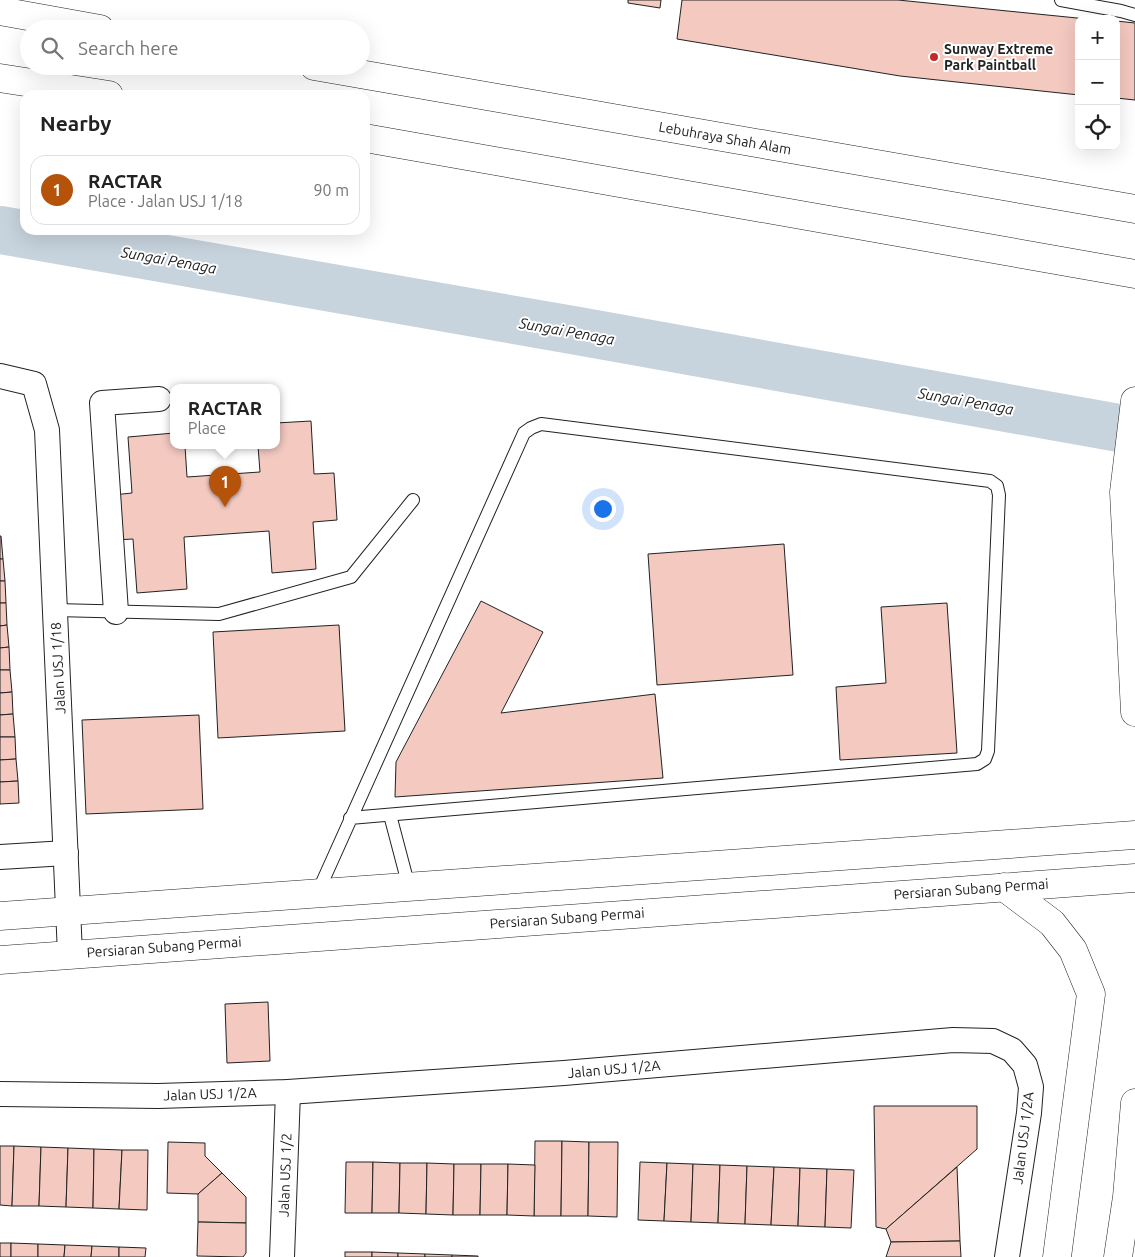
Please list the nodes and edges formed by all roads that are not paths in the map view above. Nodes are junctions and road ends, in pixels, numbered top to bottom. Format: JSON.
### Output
{"nodes":[{"id":1,"x":1062,"y":0,"type":"edge"},
{"id":2,"x":0,"y":11,"type":"edge"},
{"id":3,"x":1135,"y":15,"type":"edge"},
{"id":4,"x":50,"y":20,"type":"edge"},
{"id":5,"x":366,"y":75,"type":"edge"},
{"id":6,"x":0,"y":78,"type":"edge"},
{"id":7,"x":76,"y":90,"type":"edge"},
{"id":8,"x":0,"y":97,"type":"edge"},
{"id":9,"x":20,"y":99,"type":"edge"},
{"id":10,"x":370,"y":139,"type":"edge"},
{"id":11,"x":1135,"y":209,"type":"edge"},
{"id":12,"x":1135,"y":274,"type":"edge"},
{"id":13,"x":0,"y":376,"type":"edge"},
{"id":14,"x":159,"y":399,"type":"dead end"},
{"id":15,"x":1135,"y":401,"type":"edge"},
{"id":16,"x":413,"y":500,"type":"dead end"},
{"id":17,"x":55,"y":610,"type":"junction"},
{"id":18,"x":116,"y":612,"type":"junction"},
{"id":19,"x":1135,"y":712,"type":"edge"},
{"id":20,"x":390,"y":815,"type":"junction"},
{"id":21,"x":350,"y":818,"type":"junction"},
{"id":22,"x":1135,"y":835,"type":"edge"},
{"id":23,"x":66,"y":852,"type":"junction"},
{"id":24,"x":0,"y":857,"type":"edge"},
{"id":25,"x":1135,"y":878,"type":"edge"},
{"id":26,"x":409,"y":887,"type":"junction"},
{"id":27,"x":1004,"y":887,"type":"junction"},
{"id":28,"x":317,"y":894,"type":"junction"},
{"id":29,"x":68,"y":912,"type":"junction"},
{"id":30,"x":0,"y":916,"type":"edge"},
{"id":31,"x":70,"y":954,"type":"junction"},
{"id":32,"x":0,"y":960,"type":"edge"},
{"id":33,"x":288,"y":1092,"type":"junction"},
{"id":34,"x":0,"y":1094,"type":"edge"},
{"id":35,"x":1135,"y":1103,"type":"edge"},
{"id":36,"x":282,"y":1257,"type":"edge"},
{"id":37,"x":1006,"y":1257,"type":"edge"},
{"id":38,"x":1057,"y":1257,"type":"edge"},
{"id":39,"x":1118,"y":1257,"type":"edge"}],
"edges":[{"from":1,"to":3,"type":"lane"},
{"from":2,"to":4,"type":"main road"},
{"from":5,"to":11,"type":"main road","name":"Lebuhraya Shah Alam"},
{"from":6,"to":7,"type":"main road"},
{"from":8,"to":9,"type":"main road"},
{"from":10,"to":12,"type":"main road"},
{"from":13,"to":17,"type":"street","name":"Jalan USJ 1/18"},
{"from":14,"to":18,"type":"street"},
{"from":15,"to":19,"type":"main road"},
{"from":16,"to":18,"type":"lane"},
{"from":17,"to":18,"type":"lane"},
{"from":17,"to":23,"type":"street","name":"Jalan USJ 1/18"},
{"from":20,"to":21,"type":"lane"},
{"from":20,"to":21,"type":"lane"},
{"from":20,"to":26,"type":"lane"},
{"from":21,"to":28,"type":"lane"},
{"from":22,"to":26,"type":"main road"},
{"from":23,"to":24,"type":"street"},
{"from":23,"to":29,"type":"street","name":"Jalan USJ 1/18"},
{"from":25,"to":27,"type":"main road","name":"Persiaran Subang Permai"},
{"from":26,"to":28,"type":"main road"},
{"from":27,"to":31,"type":"main road","name":"Persiaran Subang Permai"},
{"from":27,"to":38,"type":"main road"},
{"from":28,"to":29,"type":"main road"},
{"from":29,"to":30,"type":"main road"},
{"from":29,"to":31,"type":"street","name":"Jalan USJ 1/18"},
{"from":31,"to":32,"type":"main road","name":"Persiaran Subang Permai"},
{"from":33,"to":34,"type":"street","name":"Jalan USJ 1/2A"},
{"from":33,"to":36,"type":"street","name":"Jalan USJ 1/2"},
{"from":33,"to":37,"type":"street","name":"Jalan USJ 1/2A"},
{"from":35,"to":39,"type":"main road"}]}
